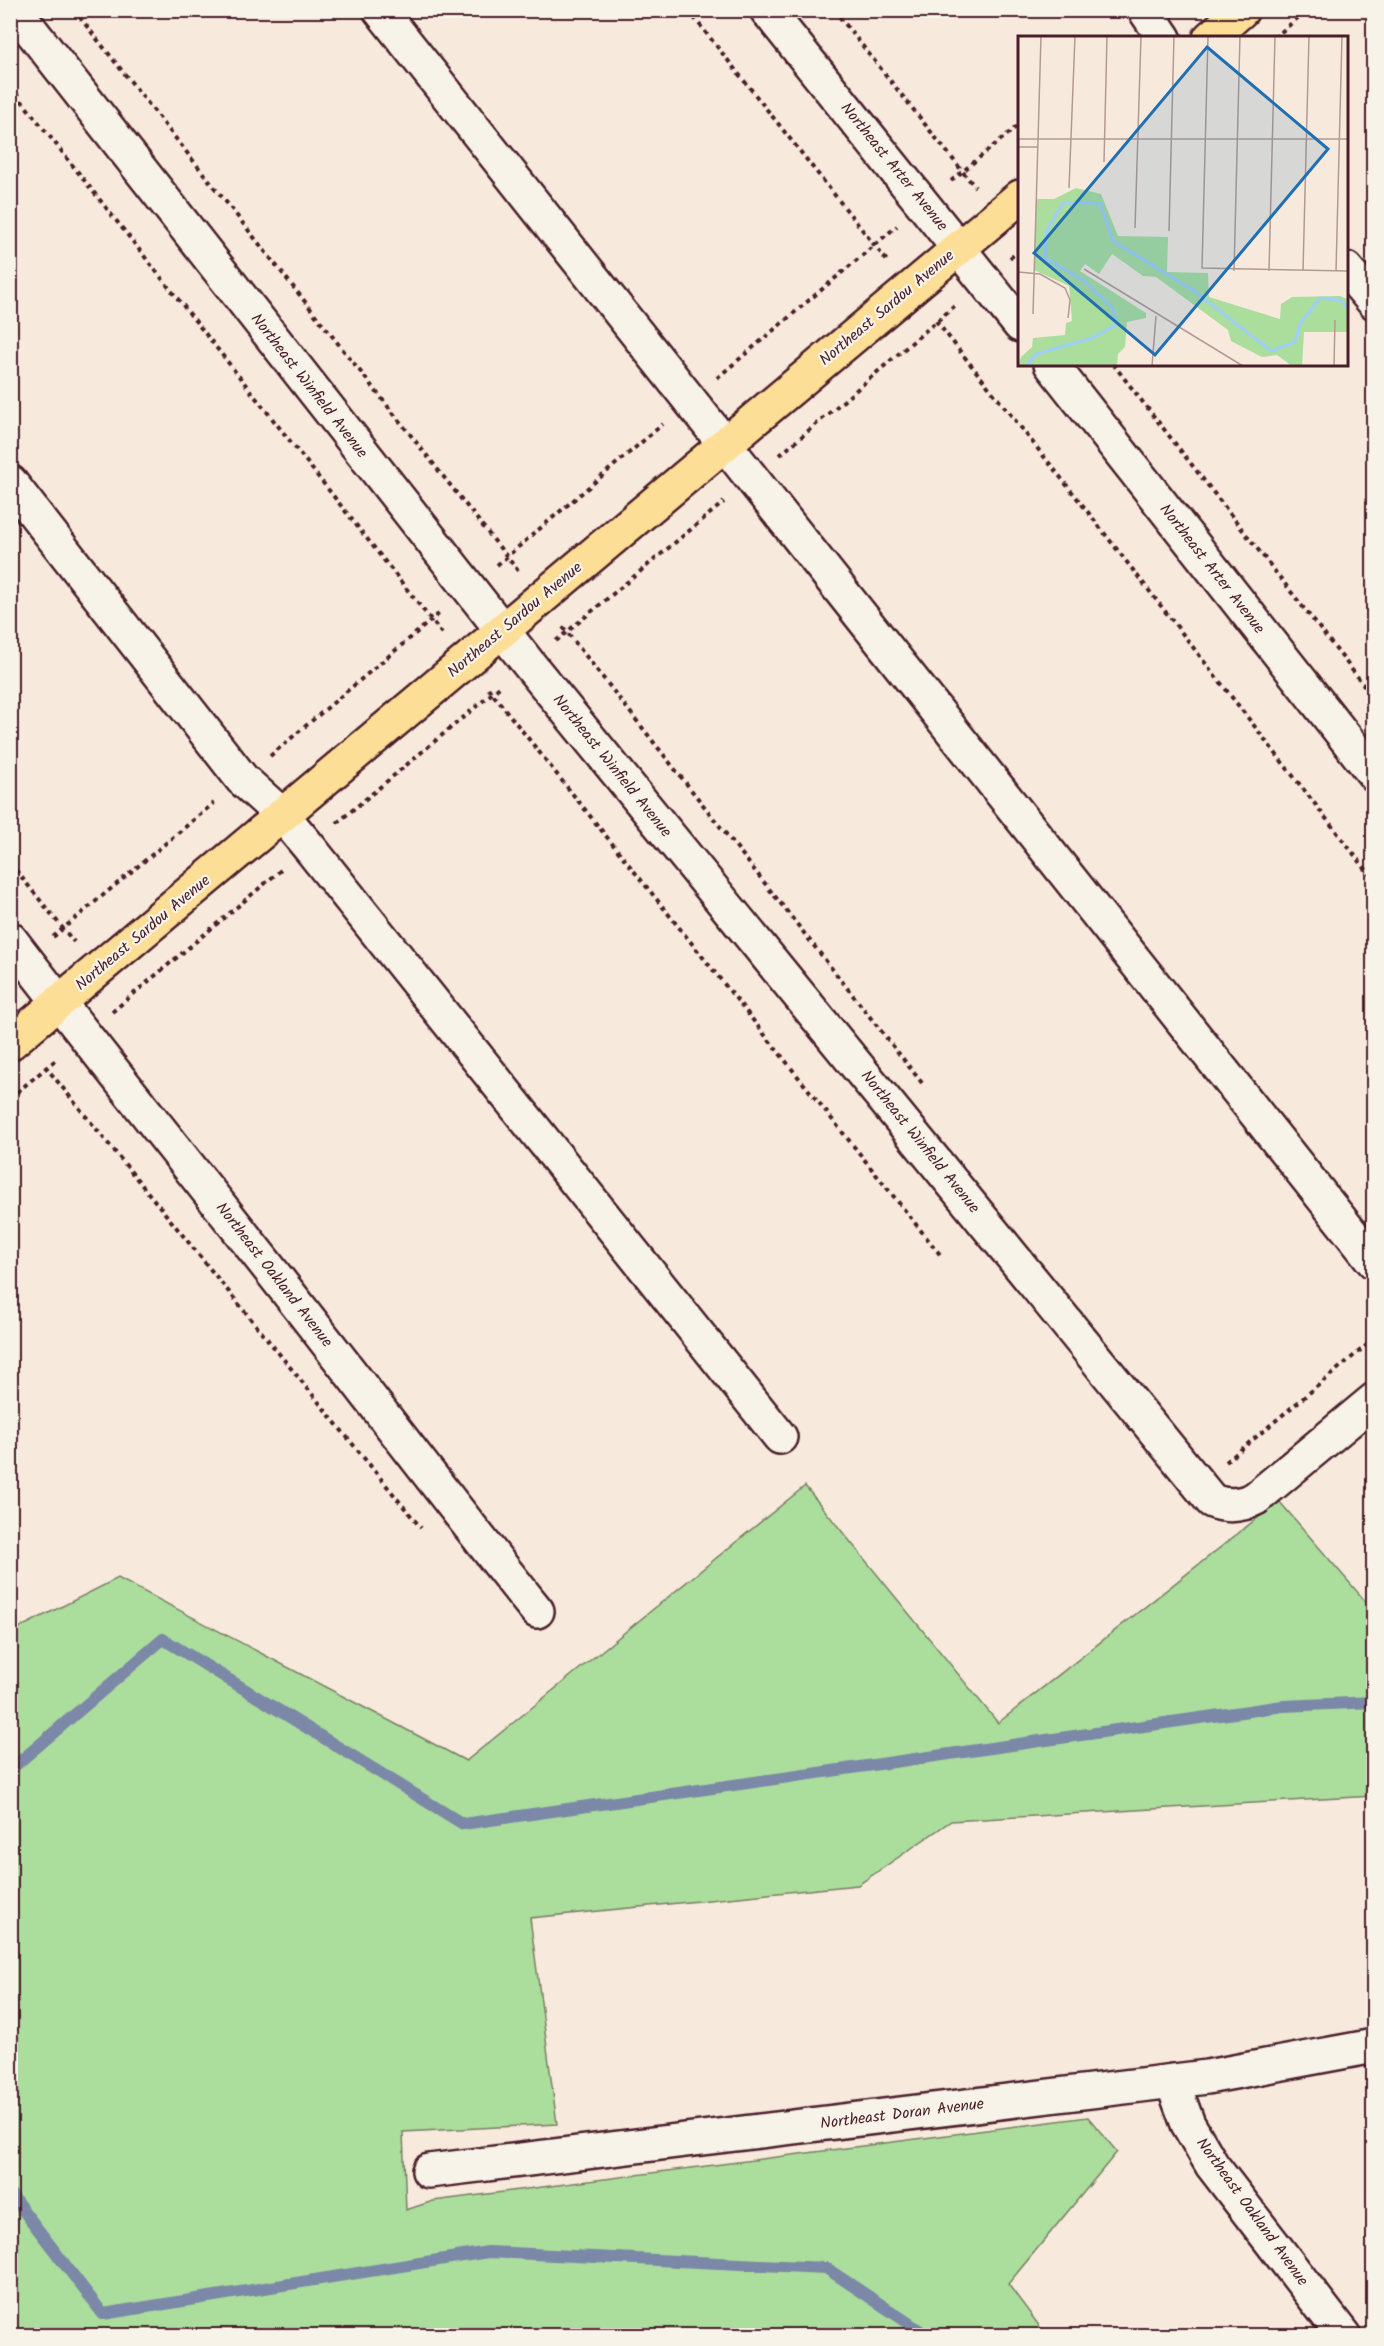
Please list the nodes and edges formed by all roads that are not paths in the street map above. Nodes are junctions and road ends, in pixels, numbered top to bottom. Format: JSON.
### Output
{"nodes":[{"id":1,"x":15,"y":10,"type":"edge"},
{"id":2,"x":380,"y":10,"type":"edge"},
{"id":3,"x":767,"y":10,"type":"edge"},
{"id":4,"x":1145,"y":10,"type":"edge"},
{"id":5,"x":1242,"y":10,"type":"edge"},
{"id":6,"x":1163,"y":36,"type":"edge"},
{"id":7,"x":1212,"y":36,"type":"edge"},
{"id":8,"x":1008,"y":206,"type":"edge"},
{"id":9,"x":959,"y":247,"type":"junction"},
{"id":10,"x":1348,"y":270,"type":"edge"},
{"id":11,"x":1374,"y":302,"type":"edge"},
{"id":12,"x":1018,"y":322,"type":"edge"},
{"id":13,"x":1053,"y":366,"type":"edge"},
{"id":14,"x":725,"y":444,"type":"junction"},
{"id":15,"x":10,"y":482,"type":"edge"},
{"id":16,"x":502,"y":631,"type":"junction"},
{"id":17,"x":1374,"y":774,"type":"edge"},
{"id":18,"x":283,"y":816,"type":"junction"},
{"id":19,"x":18,"y":949,"type":"edge"},
{"id":20,"x":59,"y":1003,"type":"junction"},
{"id":21,"x":16,"y":1039,"type":"edge"},
{"id":22,"x":1374,"y":1262,"type":"edge"},
{"id":23,"x":1374,"y":1401,"type":"edge"},
{"id":24,"x":780,"y":1437,"type":"dead end"},
{"id":25,"x":537,"y":1611,"type":"dead end"},
{"id":26,"x":1374,"y":2046,"type":"edge"},
{"id":27,"x":1172,"y":2081,"type":"junction"},
{"id":28,"x":429,"y":2171,"type":"dead end"},
{"id":29,"x":1344,"y":2336,"type":"edge"}],
"edges":[{"from":1,"to":16,"type":"street","name":"Northeast Winfield Avenue"},
{"from":2,"to":14,"type":"street"},
{"from":3,"to":9,"type":"street","name":"Northeast Arter Avenue"},
{"from":4,"to":6,"type":"street"},
{"from":5,"to":7,"type":"main road"},
{"from":8,"to":9,"type":"main road","name":"Northeast Sardou Avenue"},
{"from":9,"to":12,"type":"street","name":"Northeast Arter Avenue"},
{"from":9,"to":14,"type":"main road","name":"Northeast Sardou Avenue"},
{"from":10,"to":11,"type":"street"},
{"from":13,"to":17,"type":"street","name":"Northeast Arter Avenue"},
{"from":14,"to":16,"type":"main road","name":"Northeast Sardou Avenue"},
{"from":14,"to":22,"type":"street"},
{"from":15,"to":18,"type":"street"},
{"from":16,"to":18,"type":"main road","name":"Northeast Sardou Avenue"},
{"from":16,"to":23,"type":"street","name":"Northeast Winfield Avenue"},
{"from":18,"to":20,"type":"main road","name":"Northeast Sardou Avenue"},
{"from":18,"to":24,"type":"street"},
{"from":19,"to":20,"type":"street","name":"Northeast Oakland Avenue"},
{"from":20,"to":21,"type":"main road","name":"Northeast Sardou Avenue"},
{"from":20,"to":25,"type":"street","name":"Northeast Oakland Avenue"},
{"from":26,"to":27,"type":"street","name":"Northeast Doran Avenue"},
{"from":27,"to":28,"type":"street","name":"Northeast Doran Avenue"},
{"from":27,"to":29,"type":"street","name":"Northeast Oakland Avenue"}]}
